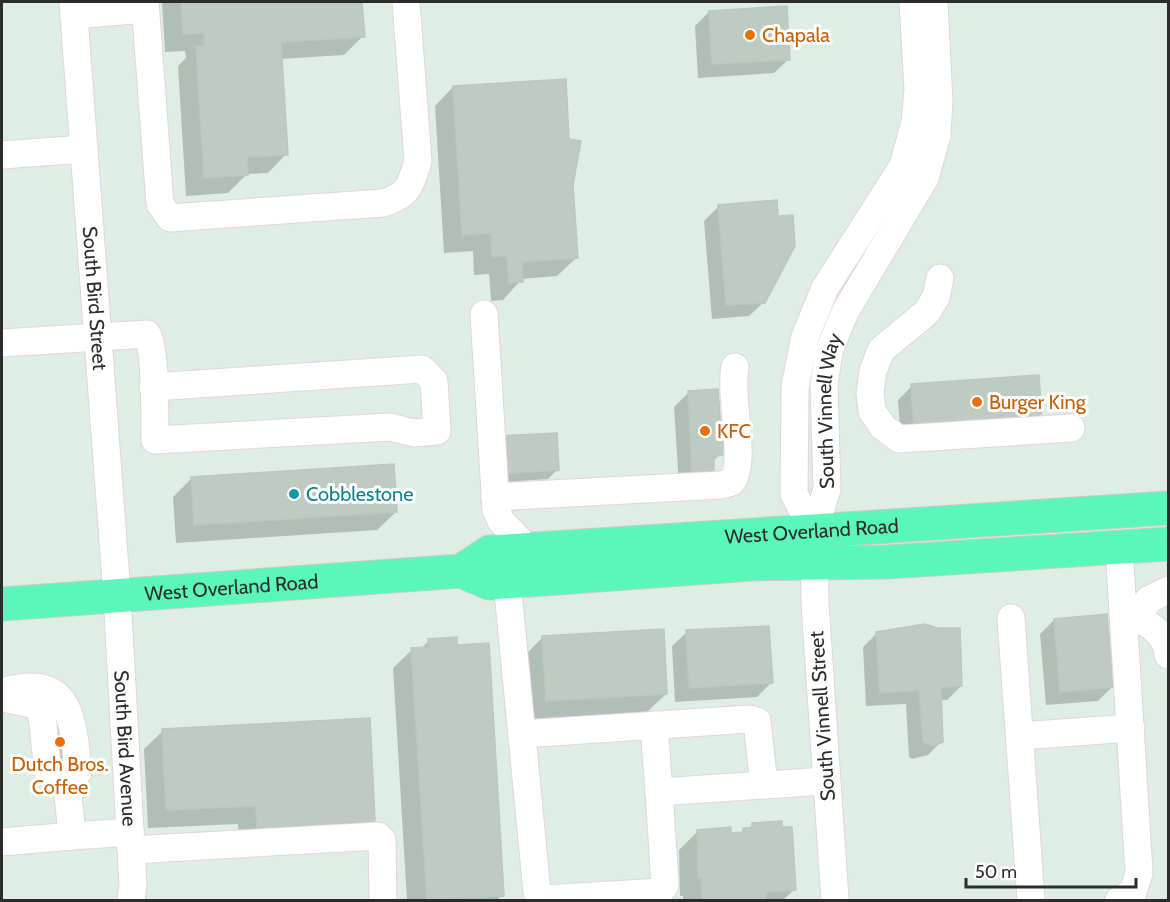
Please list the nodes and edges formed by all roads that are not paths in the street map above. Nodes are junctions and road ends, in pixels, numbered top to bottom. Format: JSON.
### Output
{"nodes":[{"id":1,"x":406,"y":2,"type":"edge"},
{"id":2,"x":913,"y":2,"type":"edge"},
{"id":3,"x":934,"y":2,"type":"edge"},
{"id":4,"x":145,"y":5,"type":"edge"},
{"id":5,"x":73,"y":8,"type":"edge"},
{"id":6,"x":84,"y":149,"type":"junction"},
{"id":7,"x":2,"y":155,"type":"edge"},
{"id":8,"x":940,"y":278,"type":"dead end"},
{"id":9,"x":484,"y":314,"type":"dead end"},
{"id":10,"x":98,"y":337,"type":"junction"},
{"id":11,"x":2,"y":343,"type":"edge"},
{"id":12,"x":735,"y":367,"type":"dead end"},
{"id":13,"x":153,"y":387,"type":"junction"},
{"id":14,"x":1071,"y":428,"type":"dead end"},
{"id":15,"x":495,"y":497,"type":"junction"},
{"id":16,"x":1168,"y":508,"type":"edge"},
{"id":17,"x":1168,"y":544,"type":"edge"},
{"id":18,"x":814,"y":547,"type":"junction"},
{"id":19,"x":1119,"y":547,"type":"junction"},
{"id":20,"x":528,"y":549,"type":"junction"},
{"id":21,"x":461,"y":571,"type":"junction"},
{"id":22,"x":507,"y":581,"type":"junction"},
{"id":23,"x":1168,"y":590,"type":"edge"},
{"id":24,"x":117,"y":596,"type":"junction"},
{"id":25,"x":2,"y":603,"type":"edge"},
{"id":26,"x":1131,"y":616,"type":"junction"},
{"id":27,"x":1011,"y":618,"type":"dead end"},
{"id":28,"x":1168,"y":655,"type":"edge"},
{"id":29,"x":2,"y":692,"type":"edge"},
{"id":30,"x":2,"y":697,"type":"edge"},
{"id":31,"x":654,"y":725,"type":"junction"},
{"id":32,"x":1131,"y":728,"type":"junction"},
{"id":33,"x":522,"y":734,"type":"junction"},
{"id":34,"x":1020,"y":736,"type":"junction"},
{"id":35,"x":825,"y":781,"type":"junction"},
{"id":36,"x":68,"y":784,"type":"junction"},
{"id":37,"x":764,"y":785,"type":"junction"},
{"id":38,"x":658,"y":792,"type":"junction"},
{"id":39,"x":72,"y":836,"type":"junction"},
{"id":40,"x":131,"y":841,"type":"junction"},
{"id":41,"x":2,"y":842,"type":"edge"},
{"id":42,"x":131,"y":900,"type":"edge"},
{"id":43,"x":383,"y":900,"type":"edge"},
{"id":44,"x":835,"y":900,"type":"edge"},
{"id":45,"x":1031,"y":900,"type":"edge"},
{"id":46,"x":1119,"y":900,"type":"edge"}],
"edges":[{"from":1,"to":4,"type":"street"},
{"from":2,"to":18,"type":"street","name":"South Vinnell Way"},
{"from":3,"to":18,"type":"street","name":"South Vinnell Way"},
{"from":4,"to":5,"type":"street"},
{"from":5,"to":6,"type":"street","name":"South Bird Street"},
{"from":6,"to":7,"type":"street"},
{"from":6,"to":10,"type":"street","name":"South Bird Street"},
{"from":8,"to":14,"type":"street"},
{"from":9,"to":15,"type":"street"},
{"from":10,"to":11,"type":"street"},
{"from":10,"to":13,"type":"street"},
{"from":10,"to":24,"type":"street","name":"South Bird Street"},
{"from":12,"to":15,"type":"street"},
{"from":13,"to":13,"type":"street"},
{"from":15,"to":20,"type":"street"},
{"from":16,"to":18,"type":"main road","name":"West Overland Road"},
{"from":17,"to":19,"type":"main road","name":"West Overland Road"},
{"from":18,"to":19,"type":"main road","name":"West Overland Road"},
{"from":18,"to":20,"type":"main road","name":"West Overland Road"},
{"from":18,"to":22,"type":"main road","name":"West Overland Road"},
{"from":18,"to":35,"type":"street","name":"South Vinnell Street"},
{"from":19,"to":26,"type":"street"},
{"from":20,"to":21,"type":"main road","name":"West Overland Road"},
{"from":21,"to":22,"type":"main road","name":"West Overland Road"},
{"from":21,"to":24,"type":"main road","name":"West Overland Road"},
{"from":22,"to":33,"type":"street"},
{"from":23,"to":26,"type":"street"},
{"from":24,"to":25,"type":"main road","name":"West Overland Road"},
{"from":24,"to":40,"type":"street","name":"South Bird Avenue"},
{"from":26,"to":28,"type":"street"},
{"from":26,"to":32,"type":"street"},
{"from":27,"to":34,"type":"street"},
{"from":29,"to":36,"type":"street"},
{"from":30,"to":36,"type":"street"},
{"from":31,"to":33,"type":"street"},
{"from":31,"to":37,"type":"street"},
{"from":31,"to":38,"type":"street"},
{"from":32,"to":34,"type":"street"},
{"from":32,"to":46,"type":"street"},
{"from":33,"to":38,"type":"street"},
{"from":34,"to":45,"type":"street"},
{"from":35,"to":37,"type":"street"},
{"from":35,"to":44,"type":"street","name":"South Vinnell Street"},
{"from":36,"to":39,"type":"street"},
{"from":37,"to":38,"type":"street"},
{"from":39,"to":40,"type":"street"},
{"from":39,"to":41,"type":"street"},
{"from":40,"to":42,"type":"street","name":"South Bird Avenue"},
{"from":40,"to":43,"type":"street"}]}
